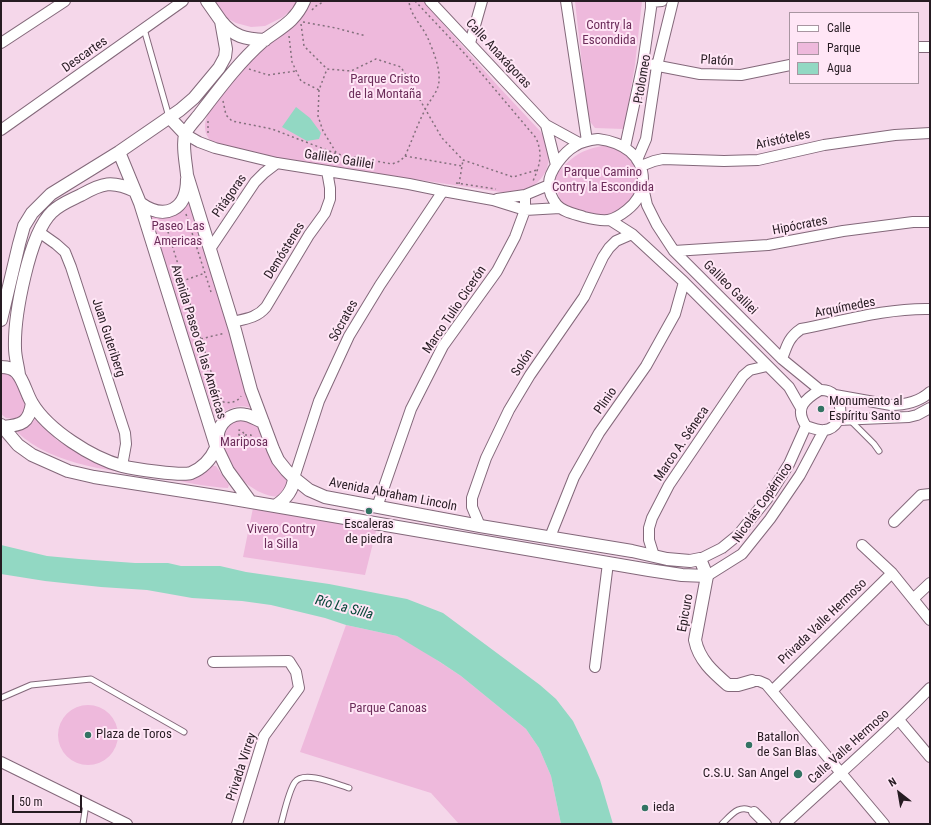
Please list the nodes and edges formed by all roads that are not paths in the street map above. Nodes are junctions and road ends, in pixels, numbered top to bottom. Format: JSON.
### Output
{"nodes":[{"id":1,"x":65,"y":1,"type":"edge"},
{"id":2,"x":184,"y":1,"type":"edge"},
{"id":3,"x":207,"y":1,"type":"edge"},
{"id":4,"x":430,"y":1,"type":"edge"},
{"id":5,"x":482,"y":1,"type":"edge"},
{"id":6,"x":566,"y":1,"type":"edge"},
{"id":7,"x":651,"y":1,"type":"edge"},
{"id":8,"x":662,"y":1,"type":"edge"},
{"id":9,"x":672,"y":1,"type":"edge"},
{"id":10,"x":308,"y":8,"type":"edge"},
{"id":11,"x":221,"y":22,"type":"junction"},
{"id":12,"x":144,"y":29,"type":"junction"},
{"id":13,"x":265,"y":40,"type":"junction"},
{"id":14,"x":1,"y":42,"type":"edge"},
{"id":15,"x":470,"y":43,"type":"junction"},
{"id":16,"x":919,"y":47,"type":"edge"},
{"id":17,"x":930,"y":47,"type":"edge"},
{"id":18,"x":643,"y":63,"type":"junction"},
{"id":19,"x":789,"y":65,"type":"edge"},
{"id":20,"x":657,"y":66,"type":"junction"},
{"id":21,"x":169,"y":117,"type":"junction"},
{"id":22,"x":546,"y":125,"type":"junction"},
{"id":23,"x":1,"y":130,"type":"edge"},
{"id":24,"x":930,"y":133,"type":"edge"},
{"id":25,"x":185,"y":134,"type":"junction"},
{"id":26,"x":583,"y":142,"type":"junction"},
{"id":27,"x":625,"y":147,"type":"junction"},
{"id":28,"x":119,"y":152,"type":"junction"},
{"id":29,"x":277,"y":163,"type":"junction"},
{"id":30,"x":639,"y":163,"type":"junction"},
{"id":31,"x":556,"y":165,"type":"junction"},
{"id":32,"x":327,"y":172,"type":"junction"},
{"id":33,"x":187,"y":175,"type":"junction"},
{"id":34,"x":548,"y":185,"type":"junction"},
{"id":35,"x":643,"y":187,"type":"junction"},
{"id":36,"x":135,"y":191,"type":"junction"},
{"id":37,"x":443,"y":191,"type":"junction"},
{"id":38,"x":525,"y":195,"type":"junction"},
{"id":39,"x":493,"y":200,"type":"junction"},
{"id":40,"x":140,"y":203,"type":"junction"},
{"id":41,"x":560,"y":208,"type":"junction"},
{"id":42,"x":525,"y":210,"type":"junction"},
{"id":43,"x":610,"y":220,"type":"junction"},
{"id":44,"x":930,"y":222,"type":"edge"},
{"id":45,"x":39,"y":232,"type":"junction"},
{"id":46,"x":632,"y":234,"type":"junction"},
{"id":47,"x":210,"y":249,"type":"junction"},
{"id":48,"x":674,"y":251,"type":"junction"},
{"id":49,"x":684,"y":282,"type":"junction"},
{"id":50,"x":930,"y":309,"type":"edge"},
{"id":51,"x":1,"y":320,"type":"edge"},
{"id":52,"x":233,"y":326,"type":"junction"},
{"id":53,"x":782,"y":359,"type":"junction"},
{"id":54,"x":767,"y":366,"type":"junction"},
{"id":55,"x":1,"y":367,"type":"edge"},
{"id":56,"x":19,"y":375,"type":"junction"},
{"id":57,"x":820,"y":390,"type":"junction"},
{"id":58,"x":930,"y":392,"type":"edge"},
{"id":59,"x":835,"y":395,"type":"junction"},
{"id":60,"x":32,"y":403,"type":"junction"},
{"id":61,"x":801,"y":408,"type":"junction"},
{"id":62,"x":930,"y":408,"type":"edge"},
{"id":63,"x":838,"y":420,"type":"junction"},
{"id":64,"x":850,"y":420,"type":"junction"},
{"id":65,"x":263,"y":422,"type":"junction"},
{"id":66,"x":2,"y":426,"type":"edge"},
{"id":67,"x":806,"y":426,"type":"junction"},
{"id":68,"x":824,"y":430,"type":"junction"},
{"id":69,"x":216,"y":446,"type":"junction"},
{"id":70,"x":879,"y":451,"type":"dead end"},
{"id":71,"x":122,"y":466,"type":"junction"},
{"id":72,"x":294,"y":478,"type":"junction"},
{"id":73,"x":930,"y":494,"type":"edge"},
{"id":74,"x":250,"y":501,"type":"junction"},
{"id":75,"x":275,"y":506,"type":"junction"},
{"id":76,"x":377,"y":507,"type":"junction"},
{"id":77,"x":894,"y":522,"type":"dead end"},
{"id":78,"x":480,"y":526,"type":"junction"},
{"id":79,"x":550,"y":536,"type":"junction"},
{"id":80,"x":862,"y":545,"type":"dead end"},
{"id":81,"x":654,"y":556,"type":"junction"},
{"id":82,"x":700,"y":559,"type":"junction"},
{"id":83,"x":608,"y":563,"type":"junction"},
{"id":84,"x":892,"y":573,"type":"junction"},
{"id":85,"x":707,"y":576,"type":"junction"},
{"id":86,"x":930,"y":583,"type":"edge"},
{"id":87,"x":913,"y":599,"type":"junction"},
{"id":88,"x":930,"y":620,"type":"edge"},
{"id":89,"x":213,"y":662,"type":"dead end"},
{"id":90,"x":595,"y":668,"type":"dead end"},
{"id":91,"x":752,"y":681,"type":"joint"},
{"id":92,"x":930,"y":688,"type":"edge"},
{"id":93,"x":772,"y":690,"type":"junction"},
{"id":94,"x":1,"y":698,"type":"edge"},
{"id":95,"x":899,"y":720,"type":"junction"},
{"id":96,"x":184,"y":732,"type":"dead end"},
{"id":97,"x":930,"y":757,"type":"edge"},
{"id":98,"x":1,"y":762,"type":"edge"},
{"id":99,"x":840,"y":772,"type":"junction"},
{"id":100,"x":349,"y":788,"type":"dead end"},
{"id":101,"x":86,"y":804,"type":"junction"},
{"id":102,"x":754,"y":812,"type":"joint"},
{"id":103,"x":83,"y":824,"type":"edge"},
{"id":104,"x":127,"y":824,"type":"edge"},
{"id":105,"x":237,"y":824,"type":"edge"},
{"id":106,"x":281,"y":824,"type":"edge"},
{"id":107,"x":722,"y":824,"type":"edge"},
{"id":108,"x":766,"y":824,"type":"edge"},
{"id":109,"x":785,"y":824,"type":"edge"},
{"id":110,"x":884,"y":824,"type":"edge"}],
"edges":[{"from":1,"to":14,"type":"street"},
{"from":2,"to":12,"type":"street","name":"Descartes"},
{"from":3,"to":11,"type":"street"},
{"from":4,"to":15,"type":"street","name":"Calle Anaxágoras"},
{"from":5,"to":15,"type":"street"},
{"from":6,"to":26,"type":"street"},
{"from":7,"to":8,"type":"street"},
{"from":7,"to":18,"type":"street","name":"Ptolomeo"},
{"from":9,"to":20,"type":"street","name":"Ptolomeo"},
{"from":10,"to":13,"type":"street"},
{"from":11,"to":13,"type":"street"},
{"from":11,"to":21,"type":"street"},
{"from":12,"to":21,"type":"lane"},
{"from":12,"to":23,"type":"street","name":"Descartes"},
{"from":13,"to":25,"type":"street"},
{"from":15,"to":22,"type":"street","name":"Calle Anaxágoras"},
{"from":16,"to":17,"type":"street"},
{"from":18,"to":20,"type":"street","name":"Platón"},
{"from":18,"to":27,"type":"street","name":"Ptolomeo"},
{"from":19,"to":20,"type":"street","name":"Platón"},
{"from":20,"to":30,"type":"street","name":"Ptolomeo"},
{"from":21,"to":25,"type":"street"},
{"from":21,"to":28,"type":"street"},
{"from":22,"to":26,"type":"street","name":"Calle Anaxágoras"},
{"from":22,"to":31,"type":"street","name":"Calle Anaxágoras"},
{"from":24,"to":30,"type":"street","name":"Aristóteles"},
{"from":25,"to":29,"type":"street","name":"Galileo Galilei"},
{"from":25,"to":33,"type":"street"},
{"from":26,"to":27,"type":"street"},
{"from":26,"to":31,"type":"street"},
{"from":27,"to":30,"type":"street"},
{"from":28,"to":36,"type":"street","name":"Avenida Paseo de las Américas"},
{"from":28,"to":51,"type":"street"},
{"from":29,"to":32,"type":"street","name":"Galileo Galilei"},
{"from":29,"to":47,"type":"street","name":"Pitágoras"},
{"from":30,"to":35,"type":"street"},
{"from":31,"to":34,"type":"street"},
{"from":32,"to":37,"type":"street","name":"Galileo Galilei"},
{"from":32,"to":52,"type":"street","name":"Demóstenes"},
{"from":33,"to":40,"type":"street"},
{"from":33,"to":47,"type":"street"},
{"from":34,"to":38,"type":"street","name":"Galileo Galilei"},
{"from":34,"to":41,"type":"street"},
{"from":35,"to":43,"type":"street"},
{"from":35,"to":48,"type":"street","name":"Galileo Galilei"},
{"from":36,"to":40,"type":"street","name":"Avenida Paseo de las Américas"},
{"from":36,"to":45,"type":"street"},
{"from":37,"to":39,"type":"street","name":"Galileo Galilei"},
{"from":37,"to":72,"type":"street","name":"Sócrates"},
{"from":38,"to":39,"type":"street","name":"Galileo Galilei"},
{"from":38,"to":42,"type":"street","name":"Marco Tulio Cicerón"},
{"from":39,"to":42,"type":"street","name":"Galileo Galilei"},
{"from":40,"to":69,"type":"street","name":"Avenida Paseo de las Américas"},
{"from":41,"to":42,"type":"street","name":"Galileo Galilei"},
{"from":41,"to":43,"type":"street"},
{"from":42,"to":76,"type":"street","name":"Marco Tulio Cicerón"},
{"from":43,"to":46,"type":"street"},
{"from":44,"to":48,"type":"street","name":"Hipócrates"},
{"from":45,"to":56,"type":"street"},
{"from":45,"to":71,"type":"street","name":"Juan Guteriberg"},
{"from":46,"to":49,"type":"street"},
{"from":46,"to":78,"type":"street","name":"Solón"},
{"from":47,"to":52,"type":"street"},
{"from":48,"to":53,"type":"street","name":"Galileo Galilei"},
{"from":49,"to":54,"type":"street"},
{"from":49,"to":79,"type":"street","name":"Plinio"},
{"from":50,"to":53,"type":"street","name":"Arquímedes"},
{"from":52,"to":65,"type":"street"},
{"from":53,"to":57,"type":"street","name":"Galileo Galilei"},
{"from":54,"to":61,"type":"street"},
{"from":54,"to":81,"type":"street","name":"Marco A. Séneca"},
{"from":55,"to":56,"type":"street"},
{"from":56,"to":60,"type":"street"},
{"from":57,"to":59,"type":"street"},
{"from":57,"to":61,"type":"street"},
{"from":58,"to":59,"type":"street"},
{"from":59,"to":63,"type":"street"},
{"from":60,"to":66,"type":"street"},
{"from":60,"to":71,"type":"street"},
{"from":61,"to":67,"type":"street"},
{"from":62,"to":64,"type":"street"},
{"from":63,"to":64,"type":"street"},
{"from":63,"to":68,"type":"street"},
{"from":64,"to":70,"type":"lane"},
{"from":65,"to":69,"type":"street"},
{"from":65,"to":72,"type":"street","name":"Avenida Abraham Lincoln"},
{"from":66,"to":74,"type":"street"},
{"from":67,"to":68,"type":"street"},
{"from":67,"to":82,"type":"street","name":"Nicolás Copérnico"},
{"from":68,"to":85,"type":"street","name":"Nicolás Copérnico"},
{"from":69,"to":71,"type":"street"},
{"from":69,"to":74,"type":"street","name":"Avenida Paseo de las Américas"},
{"from":72,"to":75,"type":"street"},
{"from":72,"to":76,"type":"street","name":"Avenida Abraham Lincoln"},
{"from":73,"to":77,"type":"street"},
{"from":74,"to":75,"type":"street"},
{"from":75,"to":83,"type":"street"},
{"from":76,"to":78,"type":"street","name":"Avenida Abraham Lincoln"},
{"from":78,"to":79,"type":"street","name":"Avenida Abraham Lincoln"},
{"from":79,"to":81,"type":"street","name":"Avenida Abraham Lincoln"},
{"from":80,"to":84,"type":"street"},
{"from":81,"to":82,"type":"street","name":"Avenida Abraham Lincoln"},
{"from":82,"to":85,"type":"street"},
{"from":83,"to":85,"type":"street"},
{"from":83,"to":90,"type":"street"},
{"from":84,"to":87,"type":"street"},
{"from":84,"to":93,"type":"street","name":"Privada Valle Hermoso"},
{"from":85,"to":91,"type":"street","name":"Epicuro"},
{"from":86,"to":87,"type":"street"},
{"from":87,"to":88,"type":"street"},
{"from":89,"to":105,"type":"street","name":"Privada Virrey"},
{"from":91,"to":93,"type":"street"},
{"from":92,"to":95,"type":"street","name":"Calle Valle Hermoso"},
{"from":93,"to":99,"type":"street"},
{"from":94,"to":96,"type":"lane"},
{"from":95,"to":97,"type":"street"},
{"from":95,"to":99,"type":"street","name":"Calle Valle Hermoso"},
{"from":98,"to":101,"type":"street"},
{"from":99,"to":109,"type":"street","name":"Calle Valle Hermoso"},
{"from":99,"to":110,"type":"street"},
{"from":100,"to":106,"type":"lane"},
{"from":101,"to":103,"type":"lane"},
{"from":101,"to":104,"type":"street"},
{"from":102,"to":107,"type":"lane"},
{"from":102,"to":108,"type":"street"}]}
